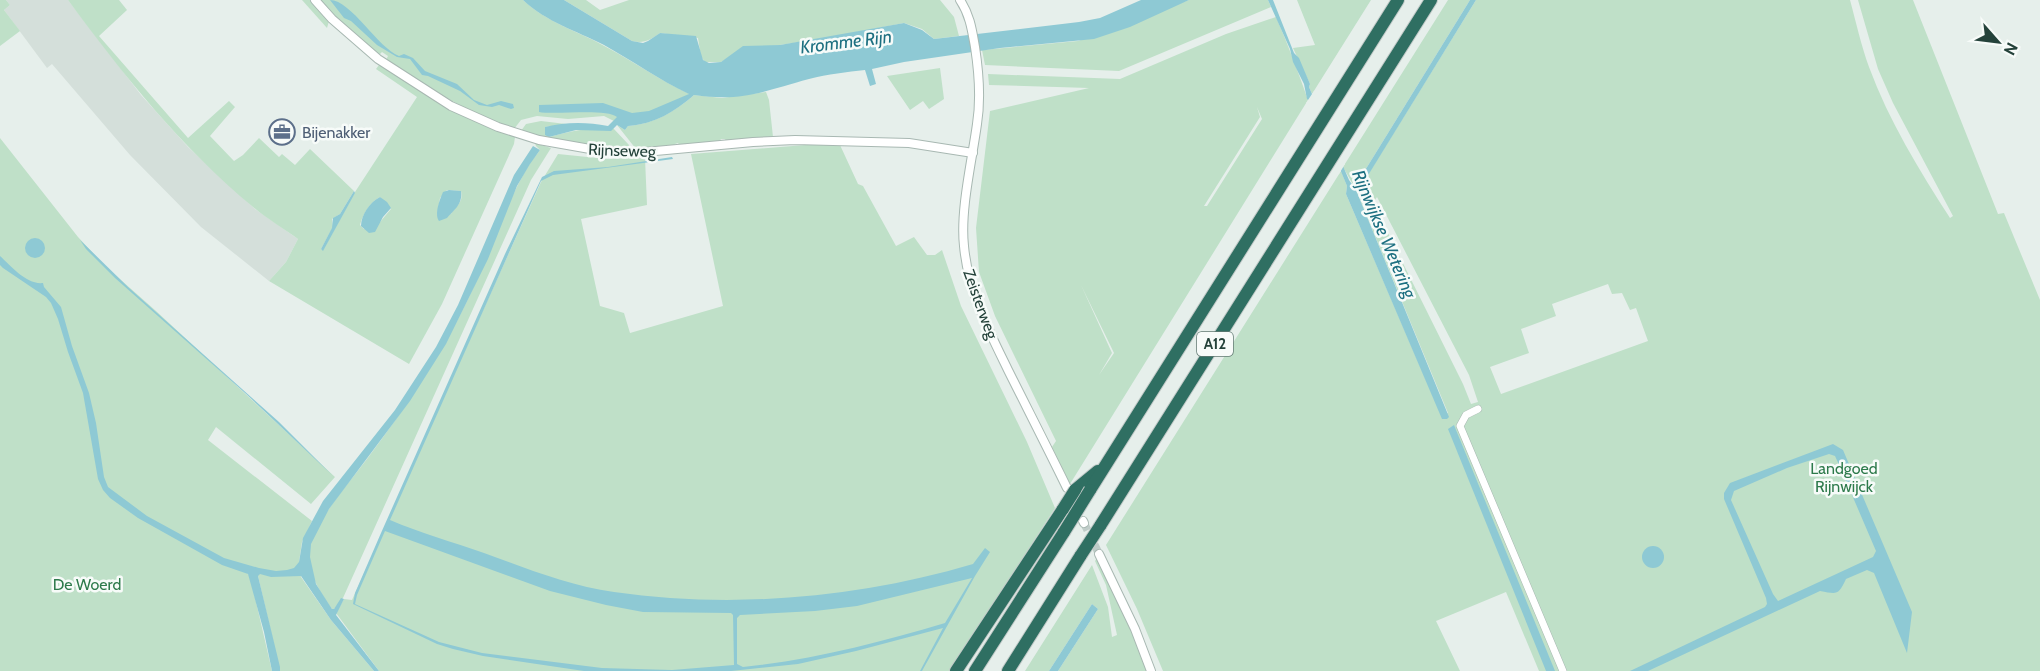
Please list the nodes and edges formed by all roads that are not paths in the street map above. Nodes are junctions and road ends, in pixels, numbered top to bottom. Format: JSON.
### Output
{"nodes":[{"id":1,"x":315,"y":0,"type":"edge"},
{"id":2,"x":960,"y":0,"type":"edge"},
{"id":3,"x":1398,"y":0,"type":"edge"},
{"id":4,"x":1431,"y":0,"type":"edge"},
{"id":5,"x":973,"y":153,"type":"junction"},
{"id":6,"x":1478,"y":409,"type":"dead end"},
{"id":7,"x":1105,"y":464,"type":"junction"},
{"id":8,"x":1071,"y":489,"type":"junction"},
{"id":9,"x":1099,"y":554,"type":"tunnel mouth"},
{"id":10,"x":957,"y":671,"type":"edge"},
{"id":11,"x":975,"y":671,"type":"edge"},
{"id":12,"x":1008,"y":671,"type":"edge"},
{"id":13,"x":1151,"y":671,"type":"edge"},
{"id":14,"x":1563,"y":671,"type":"edge"}],
"edges":[{"from":1,"to":5,"type":"street","name":"Rijnseweg"},
{"from":2,"to":5,"type":"street","name":"Zeisterweg"},
{"from":3,"to":7,"type":"highway","number":"A12"},
{"from":4,"to":12,"type":"highway","number":"A12","bridge":true},
{"from":5,"to":8,"type":"street","name":"Zeisterweg"},
{"from":6,"to":14,"type":"street"},
{"from":7,"to":8,"type":"highway","number":"A12"},
{"from":7,"to":11,"type":"highway","number":"A12","bridge":true},
{"from":8,"to":10,"type":"highway","number":"A12","bridge":true},
{"from":9,"to":13,"type":"street"}]}
